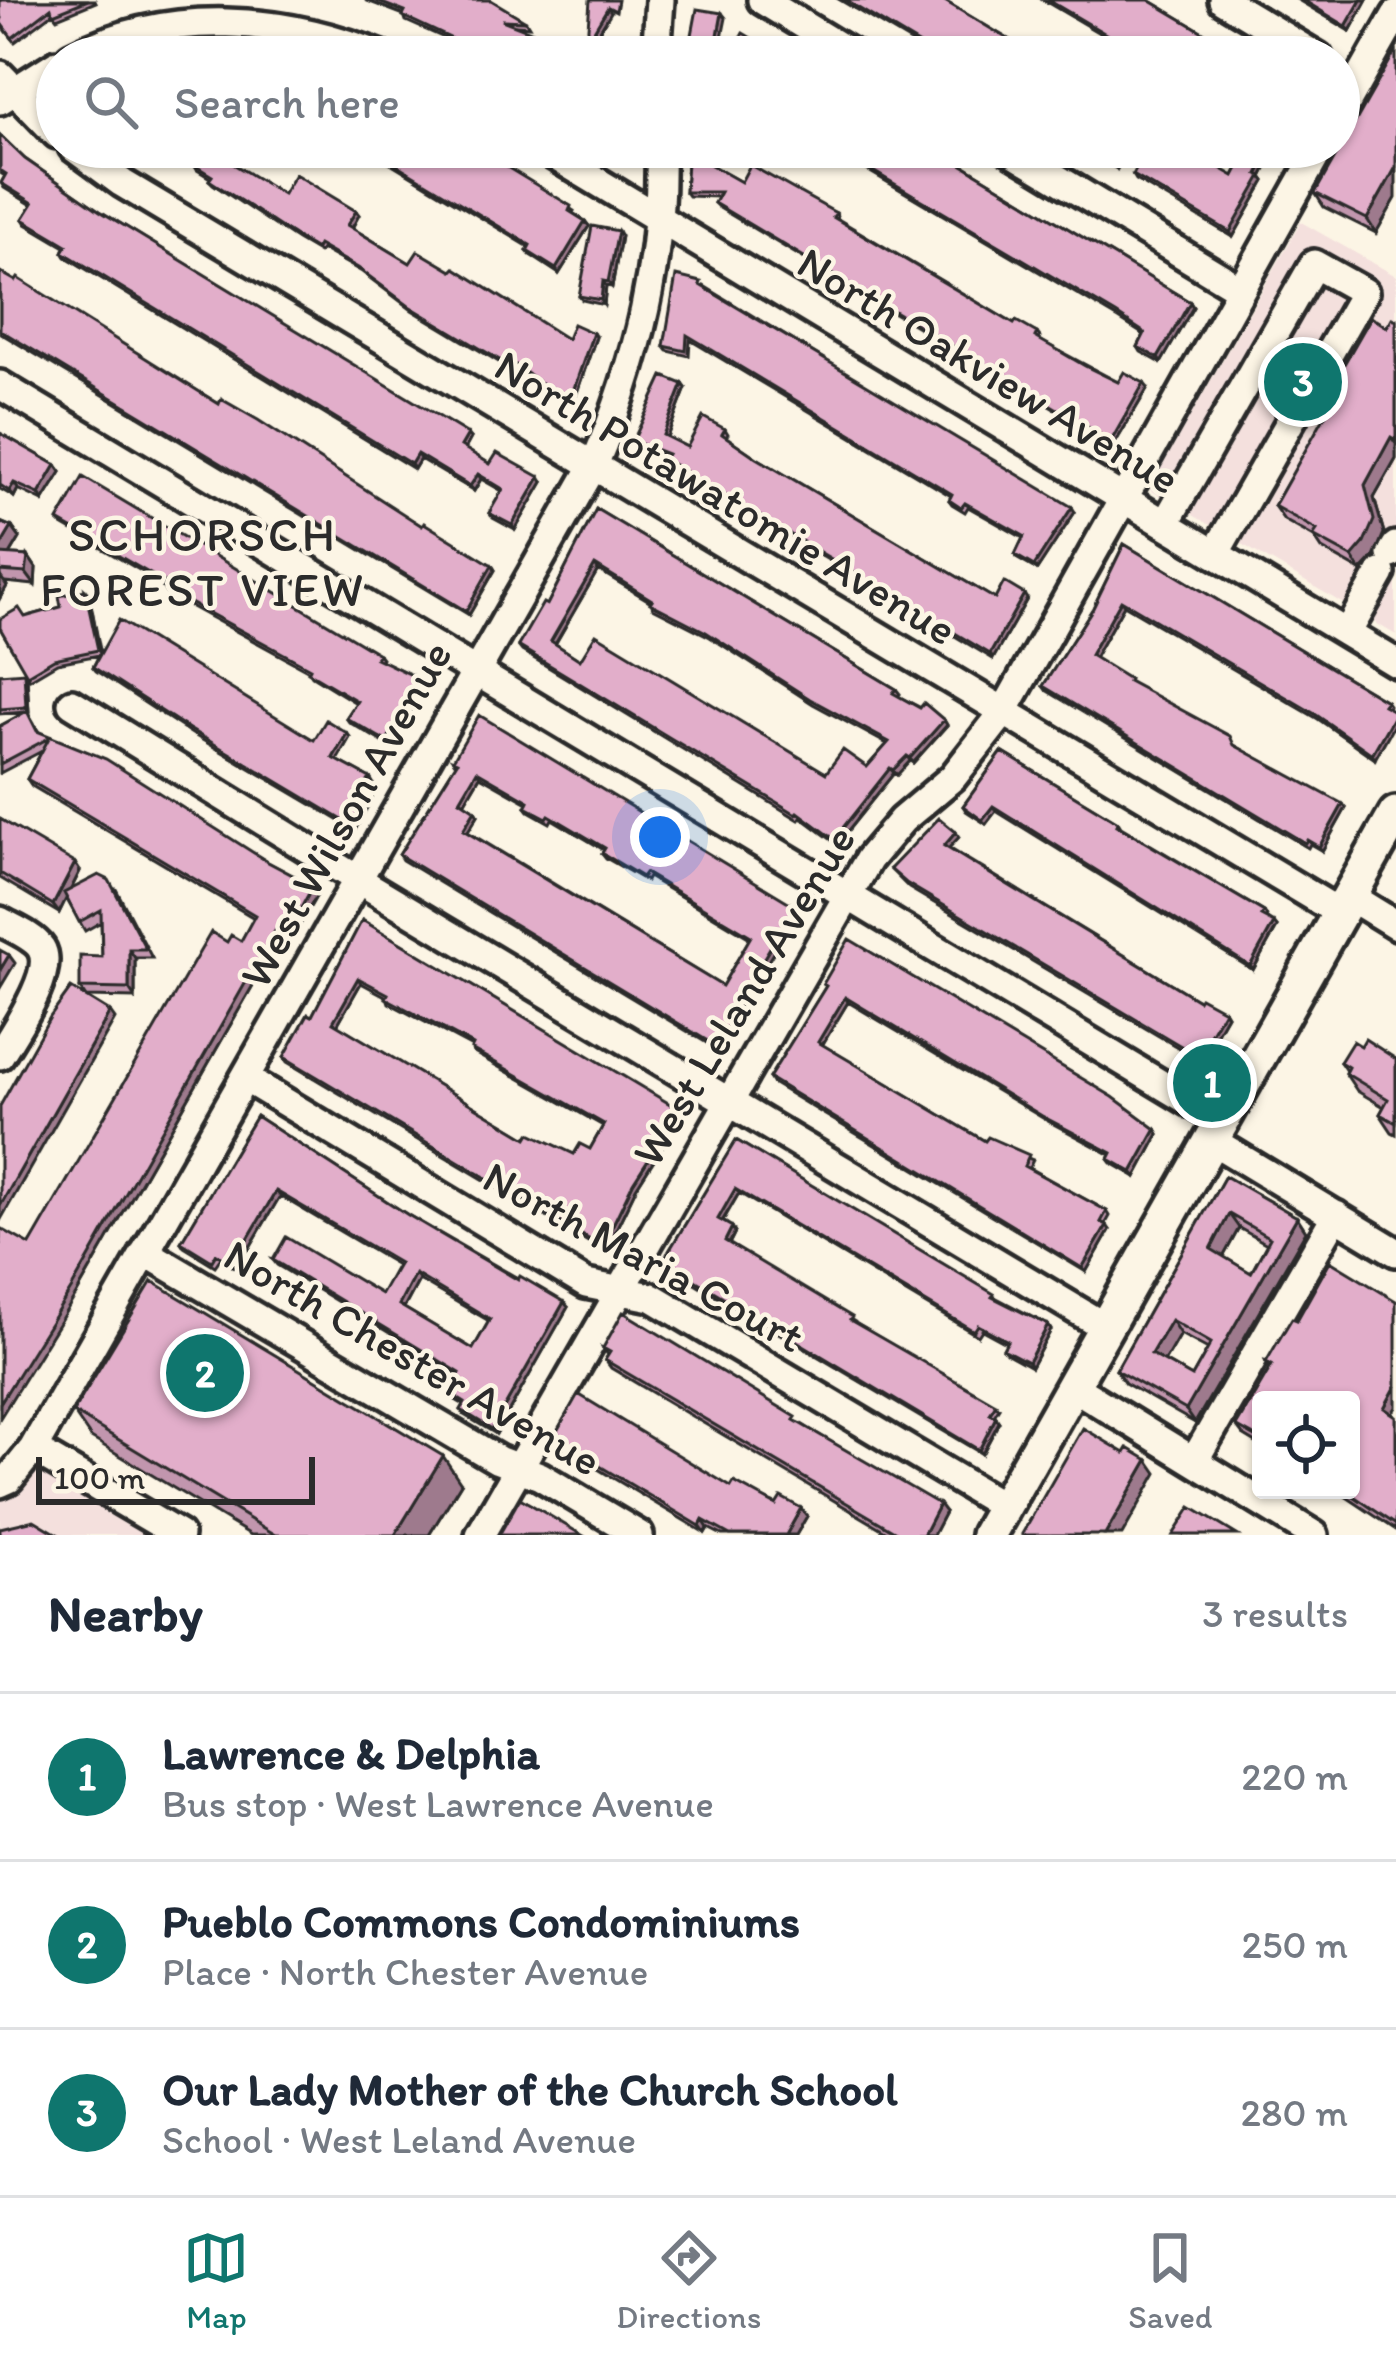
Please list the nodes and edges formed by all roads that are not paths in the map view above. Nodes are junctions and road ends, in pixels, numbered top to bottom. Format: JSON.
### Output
{"nodes":[{"id":1,"x":660,"y":0,"type":"edge"},
{"id":2,"x":762,"y":0,"type":"edge"},
{"id":3,"x":1222,"y":0,"type":"edge"},
{"id":4,"x":1396,"y":15,"type":"edge"},
{"id":5,"x":125,"y":36,"type":"edge"},
{"id":6,"x":321,"y":36,"type":"edge"},
{"id":7,"x":657,"y":36,"type":"edge"},
{"id":8,"x":821,"y":36,"type":"edge"},
{"id":9,"x":1283,"y":36,"type":"edge"},
{"id":10,"x":1360,"y":62,"type":"edge"},
{"id":11,"x":36,"y":74,"type":"edge"},
{"id":12,"x":4,"y":88,"type":"edge"},
{"id":13,"x":36,"y":116,"type":"edge"},
{"id":14,"x":102,"y":168,"type":"edge"},
{"id":15,"x":574,"y":168,"type":"edge"},
{"id":16,"x":660,"y":168,"type":"edge"},
{"id":17,"x":1040,"y":168,"type":"edge"},
{"id":18,"x":1310,"y":168,"type":"edge"},
{"id":19,"x":659,"y":221,"type":"junction"},
{"id":20,"x":1240,"y":289,"type":"junction"},
{"id":21,"x":0,"y":386,"type":"edge"},
{"id":22,"x":594,"y":464,"type":"junction"},
{"id":23,"x":1122,"y":499,"type":"junction"},
{"id":24,"x":1165,"y":524,"type":"junction"},
{"id":25,"x":1215,"y":554,"type":"junction"},
{"id":26,"x":1389,"y":558,"type":"edge"},
{"id":27,"x":1346,"y":633,"type":"junction"},
{"id":28,"x":1396,"y":663,"type":"edge"},
{"id":29,"x":474,"y":671,"type":"junction"},
{"id":30,"x":72,"y":703,"type":"dead end"},
{"id":31,"x":1003,"y":712,"type":"junction"},
{"id":32,"x":1396,"y":814,"type":"edge"},
{"id":33,"x":357,"y":879,"type":"junction"},
{"id":34,"x":848,"y":896,"type":"junction"},
{"id":35,"x":1344,"y":905,"type":"junction"},
{"id":36,"x":0,"y":921,"type":"edge"},
{"id":37,"x":1396,"y":925,"type":"edge"},
{"id":38,"x":0,"y":1055,"type":"edge"},
{"id":39,"x":245,"y":1078,"type":"junction"},
{"id":40,"x":729,"y":1100,"type":"junction"},
{"id":41,"x":1216,"y":1131,"type":"junction"},
{"id":42,"x":1336,"y":1215,"type":"junction"},
{"id":43,"x":145,"y":1252,"type":"junction"},
{"id":44,"x":1396,"y":1252,"type":"edge"},
{"id":45,"x":618,"y":1291,"type":"junction"},
{"id":46,"x":1106,"y":1327,"type":"junction"},
{"id":47,"x":1072,"y":1386,"type":"junction"},
{"id":48,"x":33,"y":1449,"type":"junction"},
{"id":49,"x":1194,"y":1461,"type":"junction"},
{"id":50,"x":518,"y":1468,"type":"junction"},
{"id":51,"x":0,"y":1483,"type":"edge"},
{"id":52,"x":996,"y":1521,"type":"edge"},
{"id":53,"x":178,"y":1535,"type":"edge"},
{"id":54,"x":481,"y":1535,"type":"edge"},
{"id":55,"x":639,"y":1535,"type":"edge"},
{"id":56,"x":1314,"y":1535,"type":"edge"}],
"edges":[{"from":1,"to":7,"type":"street"},
{"from":2,"to":8,"type":"street"},
{"from":3,"to":9,"type":"street"},
{"from":4,"to":10,"type":"street"},
{"from":5,"to":6,"type":"street"},
{"from":11,"to":12,"type":"street"},
{"from":12,"to":13,"type":"street"},
{"from":14,"to":22,"type":"street","name":"North Potawatomie Avenue"},
{"from":15,"to":19,"type":"street","name":"North Oakview Avenue"},
{"from":16,"to":19,"type":"street","name":"West Wilson Avenue"},
{"from":17,"to":20,"type":"street"},
{"from":18,"to":20,"type":"street","name":"West Leland Avenue"},
{"from":19,"to":22,"type":"street","name":"West Wilson Avenue"},
{"from":19,"to":23,"type":"street","name":"North Oakview Avenue"},
{"from":20,"to":23,"type":"street","name":"West Leland Avenue"},
{"from":21,"to":29,"type":"street"},
{"from":22,"to":29,"type":"street","name":"West Wilson Avenue"},
{"from":22,"to":31,"type":"street","name":"North Potawatomie Avenue"},
{"from":23,"to":24,"type":"street","name":"North Oakview Avenue"},
{"from":23,"to":31,"type":"street","name":"West Leland Avenue"},
{"from":24,"to":25,"type":"street","name":"North Oakview Avenue"},
{"from":24,"to":25,"type":"street"},
{"from":25,"to":27,"type":"street","name":"North Oakview Avenue"},
{"from":26,"to":27,"type":"street"},
{"from":27,"to":28,"type":"street","name":"North Oakview Avenue"},
{"from":29,"to":33,"type":"street","name":"West Wilson Avenue"},
{"from":29,"to":34,"type":"street"},
{"from":30,"to":33,"type":"street"},
{"from":31,"to":34,"type":"street","name":"West Leland Avenue"},
{"from":31,"to":35,"type":"street","name":"North Potawatomie Avenue"},
{"from":32,"to":35,"type":"main road"},
{"from":33,"to":39,"type":"street","name":"West Wilson Avenue"},
{"from":33,"to":40,"type":"street"},
{"from":34,"to":40,"type":"street","name":"West Leland Avenue"},
{"from":34,"to":41,"type":"street"},
{"from":35,"to":37,"type":"street","name":"North Potawatomie Avenue"},
{"from":35,"to":41,"type":"main road"},
{"from":36,"to":38,"type":"street"},
{"from":39,"to":43,"type":"street","name":"West Wilson Avenue"},
{"from":39,"to":45,"type":"street","name":"North Maria Court"},
{"from":40,"to":45,"type":"street","name":"West Leland Avenue"},
{"from":40,"to":46,"type":"street"},
{"from":41,"to":42,"type":"street"},
{"from":41,"to":46,"type":"main road"},
{"from":42,"to":44,"type":"street"},
{"from":42,"to":49,"type":"street"},
{"from":43,"to":48,"type":"street","name":"West Wilson Avenue"},
{"from":43,"to":50,"type":"street","name":"North Chester Avenue"},
{"from":45,"to":50,"type":"street","name":"West Leland Avenue"},
{"from":45,"to":52,"type":"street","name":"North Maria Court"},
{"from":46,"to":47,"type":"main road"},
{"from":47,"to":49,"type":"street"},
{"from":47,"to":52,"type":"main road"},
{"from":48,"to":51,"type":"street","name":"West Wilson Avenue"},
{"from":48,"to":53,"type":"street"},
{"from":49,"to":56,"type":"street"},
{"from":50,"to":54,"type":"street","name":"West Leland Avenue"},
{"from":50,"to":55,"type":"street","name":"North Chester Avenue"}]}
